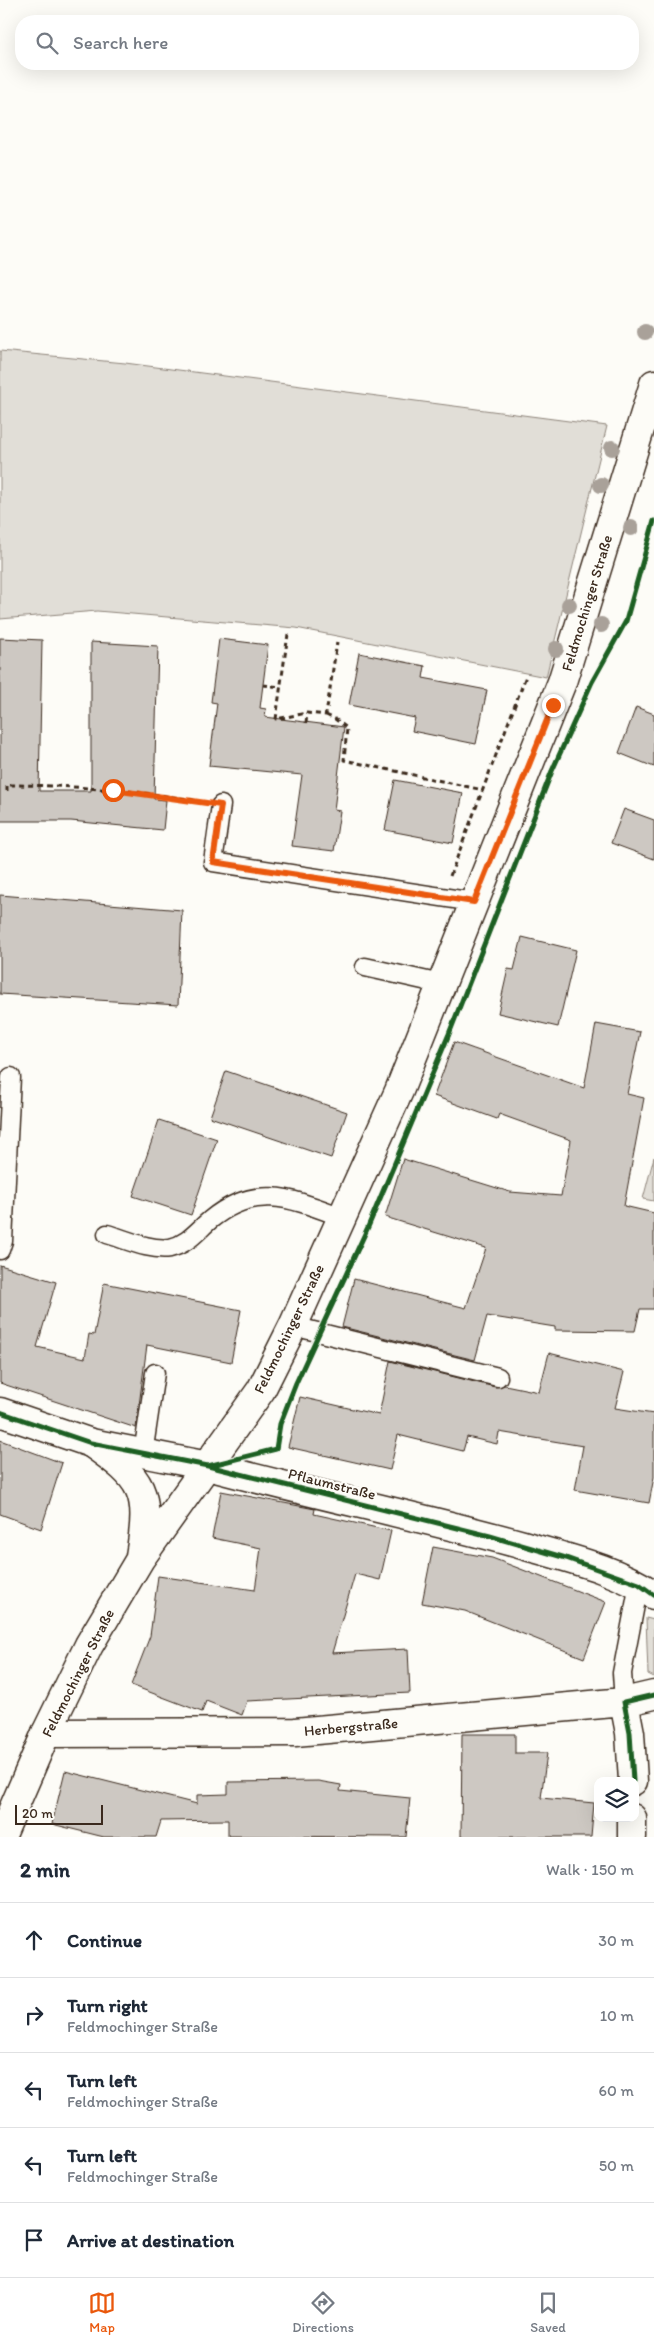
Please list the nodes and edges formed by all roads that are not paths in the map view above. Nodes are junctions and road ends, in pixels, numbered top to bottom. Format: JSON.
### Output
{"nodes":[{"id":1,"x":654,"y":384,"type":"edge"},
{"id":2,"x":221,"y":805,"type":"road end"},
{"id":3,"x":474,"y":902,"type":"junction"},
{"id":4,"x":366,"y":967,"type":"dead end"},
{"id":5,"x":441,"y":984,"type":"junction"},
{"id":6,"x":12,"y":1077,"type":"dead end"},
{"id":7,"x":342,"y":1217,"type":"junction"},
{"id":8,"x":107,"y":1234,"type":"dead end"},
{"id":9,"x":0,"y":1250,"type":"edge"},
{"id":10,"x":293,"y":1326,"type":"junction"},
{"id":11,"x":155,"y":1373,"type":"dead end"},
{"id":12,"x":498,"y":1377,"type":"dead end"},
{"id":13,"x":0,"y":1412,"type":"edge"},
{"id":14,"x":91,"y":1443,"type":"junction"},
{"id":15,"x":143,"y":1454,"type":"junction"},
{"id":16,"x":208,"y":1466,"type":"junction"},
{"id":17,"x":140,"y":1559,"type":"junction"},
{"id":18,"x":646,"y":1590,"type":"edge"},
{"id":19,"x":654,"y":1695,"type":"edge"},
{"id":20,"x":624,"y":1702,"type":"junction"},
{"id":21,"x":46,"y":1733,"type":"junction"},
{"id":22,"x":633,"y":1777,"type":"edge"},
{"id":23,"x":6,"y":1808,"type":"edge"},
{"id":24,"x":632,"y":1822,"type":"edge"},
{"id":25,"x":1,"y":1837,"type":"edge"},
{"id":26,"x":632,"y":1837,"type":"edge"}],
"edges":[{"from":1,"to":3,"type":"main road","name":"Feldmochinger Straße"},
{"from":2,"to":3,"type":"lane"},
{"from":3,"to":5,"type":"main road","name":"Feldmochinger Straße"},
{"from":4,"to":5,"type":"lane"},
{"from":5,"to":7,"type":"main road","name":"Feldmochinger Straße"},
{"from":6,"to":9,"type":"lane"},
{"from":7,"to":8,"type":"lane"},
{"from":7,"to":10,"type":"main road","name":"Feldmochinger Straße"},
{"from":10,"to":12,"type":"lane"},
{"from":10,"to":16,"type":"main road","name":"Feldmochinger Straße"},
{"from":11,"to":15,"type":"lane"},
{"from":13,"to":14,"type":"main road","name":"Pflaumstraße"},
{"from":14,"to":15,"type":"main road","name":"Pflaumstraße"},
{"from":14,"to":17,"type":"main road"},
{"from":15,"to":16,"type":"main road","name":"Pflaumstraße"},
{"from":16,"to":17,"type":"main road","name":"Feldmochinger Straße"},
{"from":16,"to":18,"type":"main road","name":"Pflaumstraße"},
{"from":17,"to":21,"type":"main road","name":"Feldmochinger Straße"},
{"from":18,"to":20,"type":"lane"},
{"from":19,"to":20,"type":"main road","name":"Herbergstraße"},
{"from":20,"to":21,"type":"main road","name":"Herbergstraße"},
{"from":20,"to":22,"type":"main road"},
{"from":21,"to":23,"type":"main road","name":"Feldmochinger Straße"},
{"from":23,"to":25,"type":"main road","name":"Feldmochinger Straße"},
{"from":24,"to":26,"type":"main road"}]}
